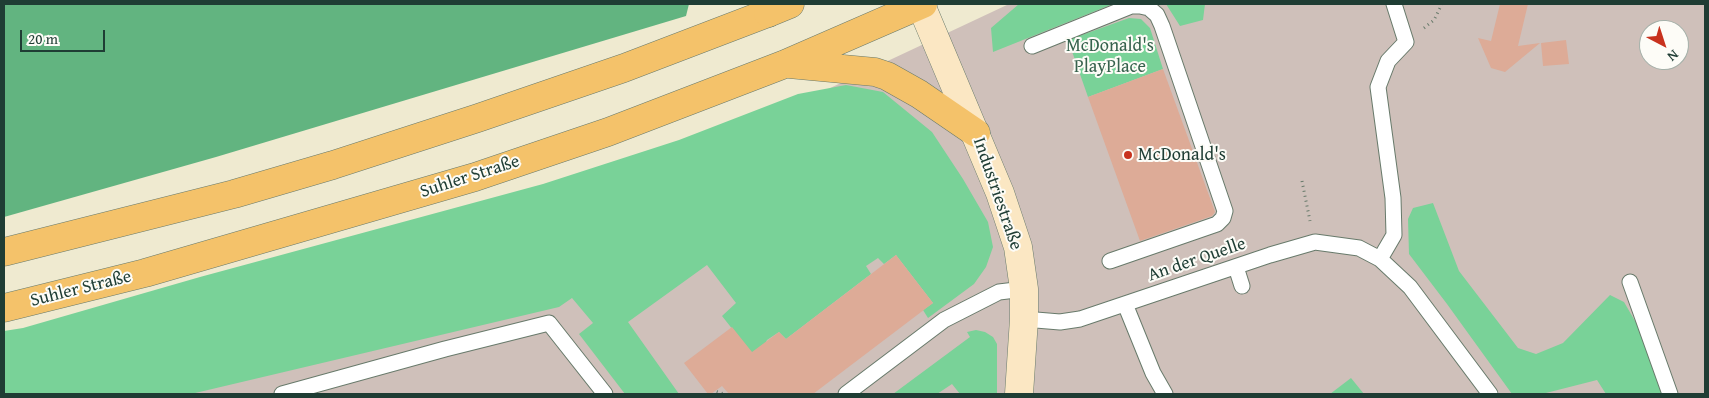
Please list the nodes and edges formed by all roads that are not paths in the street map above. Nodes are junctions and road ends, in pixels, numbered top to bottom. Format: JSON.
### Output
{"nodes":[{"id":1,"x":922,"y":4,"type":"edge"},
{"id":2,"x":1394,"y":4,"type":"edge"},
{"id":3,"x":778,"y":7,"type":"edge"},
{"id":4,"x":1032,"y":46,"type":"dead end"},
{"id":5,"x":785,"y":64,"type":"junction"},
{"id":6,"x":976,"y":133,"type":"junction"},
{"id":7,"x":4,"y":252,"type":"edge"},
{"id":8,"x":1380,"y":259,"type":"junction"},
{"id":9,"x":1110,"y":261,"type":"dead end"},
{"id":10,"x":1236,"y":267,"type":"junction"},
{"id":11,"x":1630,"y":282,"type":"dead end"},
{"id":12,"x":1242,"y":286,"type":"dead end"},
{"id":13,"x":1024,"y":289,"type":"junction"},
{"id":14,"x":1125,"y":304,"type":"junction"},
{"id":15,"x":4,"y":308,"type":"edge"},
{"id":16,"x":1024,"y":319,"type":"junction"},
{"id":17,"x":282,"y":394,"type":"edge"},
{"id":18,"x":605,"y":394,"type":"edge"},
{"id":19,"x":846,"y":394,"type":"edge"},
{"id":20,"x":1019,"y":394,"type":"edge"},
{"id":21,"x":1165,"y":394,"type":"edge"},
{"id":22,"x":1490,"y":394,"type":"edge"},
{"id":23,"x":1670,"y":394,"type":"edge"}],
"edges":[{"from":1,"to":5,"type":"main road","name":"Suhler Straße"},
{"from":1,"to":6,"type":"street","name":"Industriestraße"},
{"from":2,"to":8,"type":"lane"},
{"from":3,"to":7,"type":"main road"},
{"from":4,"to":9,"type":"lane"},
{"from":5,"to":6,"type":"main road"},
{"from":5,"to":15,"type":"main road","name":"Suhler Straße"},
{"from":6,"to":13,"type":"street","name":"Industriestraße"},
{"from":8,"to":10,"type":"lane","name":"An der Quelle"},
{"from":8,"to":22,"type":"lane","name":"An der Quelle"},
{"from":10,"to":12,"type":"lane"},
{"from":10,"to":14,"type":"lane","name":"An der Quelle"},
{"from":11,"to":23,"type":"lane"},
{"from":13,"to":16,"type":"street","name":"Industriestraße"},
{"from":13,"to":19,"type":"lane"},
{"from":14,"to":16,"type":"lane","name":"An der Quelle"},
{"from":14,"to":21,"type":"lane"},
{"from":16,"to":20,"type":"street","name":"Industriestraße"},
{"from":17,"to":18,"type":"lane"}]}
